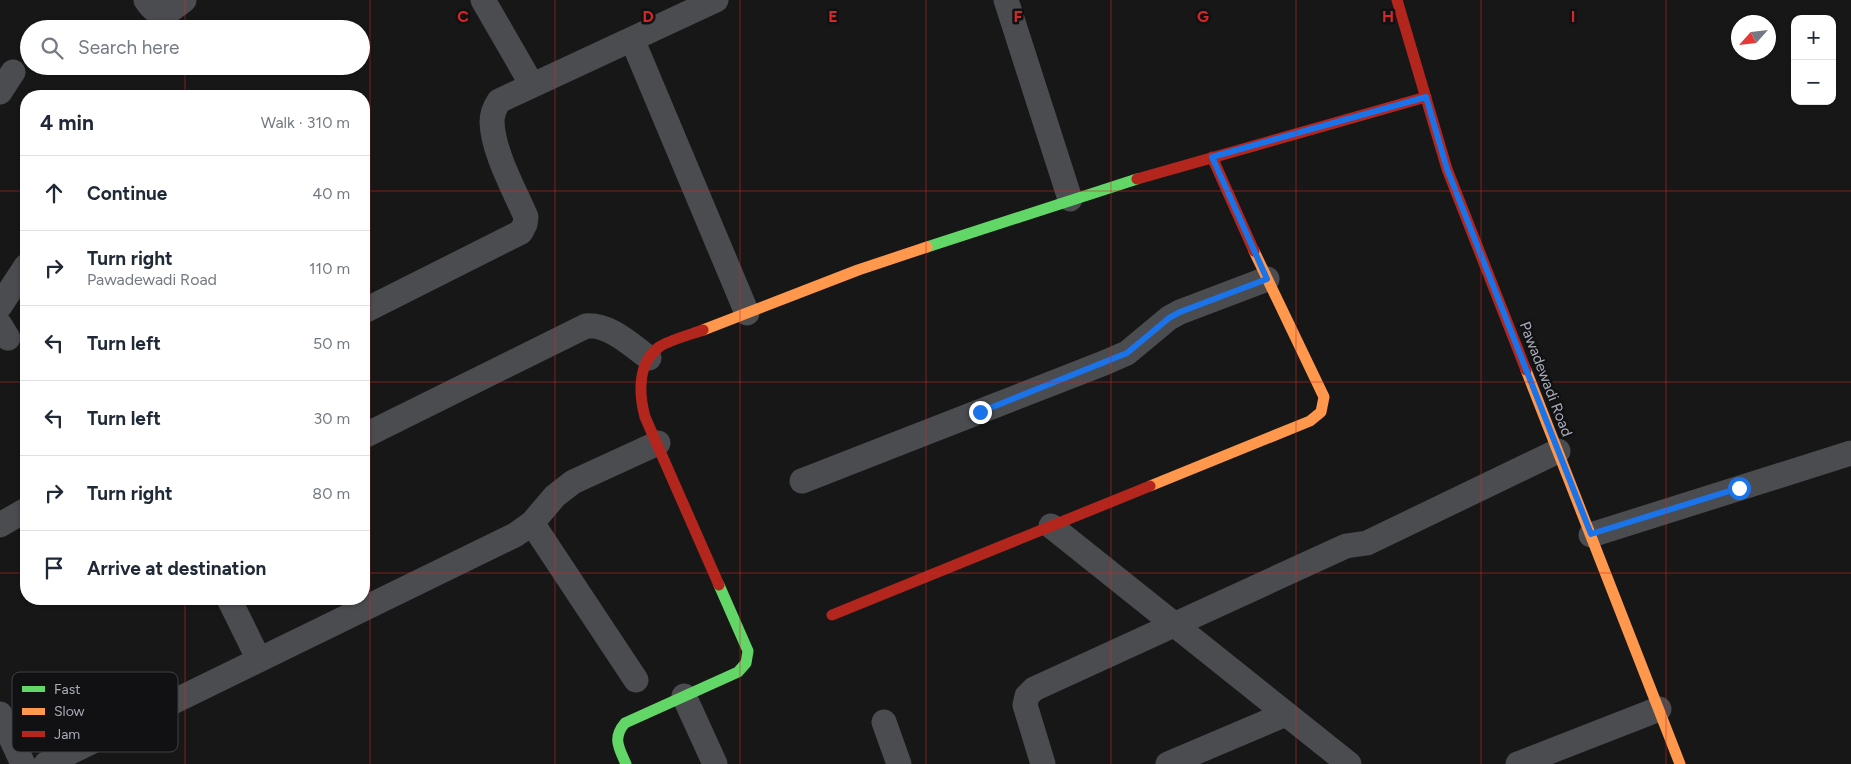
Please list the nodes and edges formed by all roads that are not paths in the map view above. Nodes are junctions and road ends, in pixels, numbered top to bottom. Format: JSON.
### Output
{"nodes":[{"id":1,"x":146,"y":0,"type":"edge"},
{"id":2,"x":184,"y":0,"type":"edge"},
{"id":3,"x":483,"y":0,"type":"edge"},
{"id":4,"x":716,"y":0,"type":"edge"},
{"id":5,"x":1006,"y":0,"type":"edge"},
{"id":6,"x":1397,"y":0,"type":"edge"},
{"id":7,"x":632,"y":39,"type":"junction"},
{"id":8,"x":532,"y":85,"type":"junction"},
{"id":9,"x":1426,"y":97,"type":"junction"},
{"id":10,"x":1212,"y":157,"type":"junction"},
{"id":11,"x":1070,"y":199,"type":"junction"},
{"id":12,"x":20,"y":275,"type":"edge"},
{"id":13,"x":1267,"y":279,"type":"junction"},
{"id":14,"x":0,"y":306,"type":"edge"},
{"id":15,"x":370,"y":308,"type":"edge"},
{"id":16,"x":747,"y":313,"type":"junction"},
{"id":17,"x":650,"y":358,"type":"junction"},
{"id":18,"x":370,"y":433,"type":"edge"},
{"id":19,"x":658,"y":443,"type":"junction"},
{"id":20,"x":1558,"y":451,"type":"junction"},
{"id":21,"x":1851,"y":453,"type":"edge"},
{"id":22,"x":802,"y":481,"type":"dead end"},
{"id":23,"x":20,"y":513,"type":"edge"},
{"id":24,"x":532,"y":523,"type":"junction"},
{"id":25,"x":0,"y":525,"type":"edge"},
{"id":26,"x":1051,"y":526,"type":"junction"},
{"id":27,"x":1591,"y":534,"type":"junction"},
{"id":28,"x":232,"y":605,"type":"edge"},
{"id":29,"x":832,"y":615,"type":"dead end"},
{"id":30,"x":1173,"y":624,"type":"junction"},
{"id":31,"x":259,"y":660,"type":"junction"},
{"id":32,"x":636,"y":680,"type":"dead end"},
{"id":33,"x":684,"y":696,"type":"junction"},
{"id":34,"x":178,"y":700,"type":"edge"},
{"id":35,"x":1659,"y":709,"type":"junction"},
{"id":36,"x":0,"y":714,"type":"edge"},
{"id":37,"x":1286,"y":714,"type":"junction"},
{"id":38,"x":884,"y":722,"type":"dead end"},
{"id":39,"x":12,"y":740,"type":"edge"},
{"id":40,"x":17,"y":752,"type":"edge"},
{"id":41,"x":71,"y":752,"type":"edge"},
{"id":42,"x":23,"y":764,"type":"edge"},
{"id":43,"x":46,"y":764,"type":"edge"},
{"id":44,"x":626,"y":764,"type":"edge"},
{"id":45,"x":715,"y":764,"type":"edge"},
{"id":46,"x":899,"y":764,"type":"edge"},
{"id":47,"x":1043,"y":764,"type":"edge"},
{"id":48,"x":1168,"y":764,"type":"edge"},
{"id":49,"x":1349,"y":764,"type":"edge"},
{"id":50,"x":1518,"y":764,"type":"edge"},
{"id":51,"x":1680,"y":764,"type":"edge"}],
"edges":[{"from":1,"to":2,"type":"street"},
{"from":3,"to":8,"type":"street"},
{"from":4,"to":7,"type":"street"},
{"from":5,"to":11,"type":"street"},
{"from":6,"to":9,"type":"street","name":"Pawadewadi Road"},
{"from":7,"to":8,"type":"street"},
{"from":7,"to":16,"type":"street"},
{"from":8,"to":15,"type":"street"},
{"from":9,"to":10,"type":"street"},
{"from":9,"to":20,"type":"street","name":"Pawadewadi Road"},
{"from":10,"to":11,"type":"street"},
{"from":10,"to":13,"type":"street"},
{"from":11,"to":16,"type":"street"},
{"from":12,"to":14,"type":"street"},
{"from":13,"to":22,"type":"street"},
{"from":13,"to":26,"type":"street"},
{"from":16,"to":17,"type":"street"},
{"from":17,"to":18,"type":"street"},
{"from":17,"to":19,"type":"street"},
{"from":19,"to":24,"type":"street"},
{"from":19,"to":33,"type":"street"},
{"from":20,"to":27,"type":"street","name":"Pawadewadi Road"},
{"from":20,"to":30,"type":"street"},
{"from":21,"to":27,"type":"street"},
{"from":23,"to":25,"type":"street"},
{"from":24,"to":31,"type":"street"},
{"from":24,"to":32,"type":"street"},
{"from":26,"to":29,"type":"street"},
{"from":26,"to":30,"type":"street"},
{"from":27,"to":35,"type":"street","name":"Pawadewadi Road"},
{"from":28,"to":31,"type":"street"},
{"from":30,"to":37,"type":"street"},
{"from":30,"to":47,"type":"street"},
{"from":31,"to":34,"type":"street"},
{"from":33,"to":44,"type":"street"},
{"from":33,"to":45,"type":"street"},
{"from":35,"to":50,"type":"street"},
{"from":35,"to":51,"type":"street","name":"Pawadewadi Road"},
{"from":36,"to":39,"type":"street"},
{"from":37,"to":48,"type":"street"},
{"from":37,"to":49,"type":"street"},
{"from":38,"to":46,"type":"street"},
{"from":40,"to":42,"type":"street"},
{"from":41,"to":43,"type":"street"}]}
